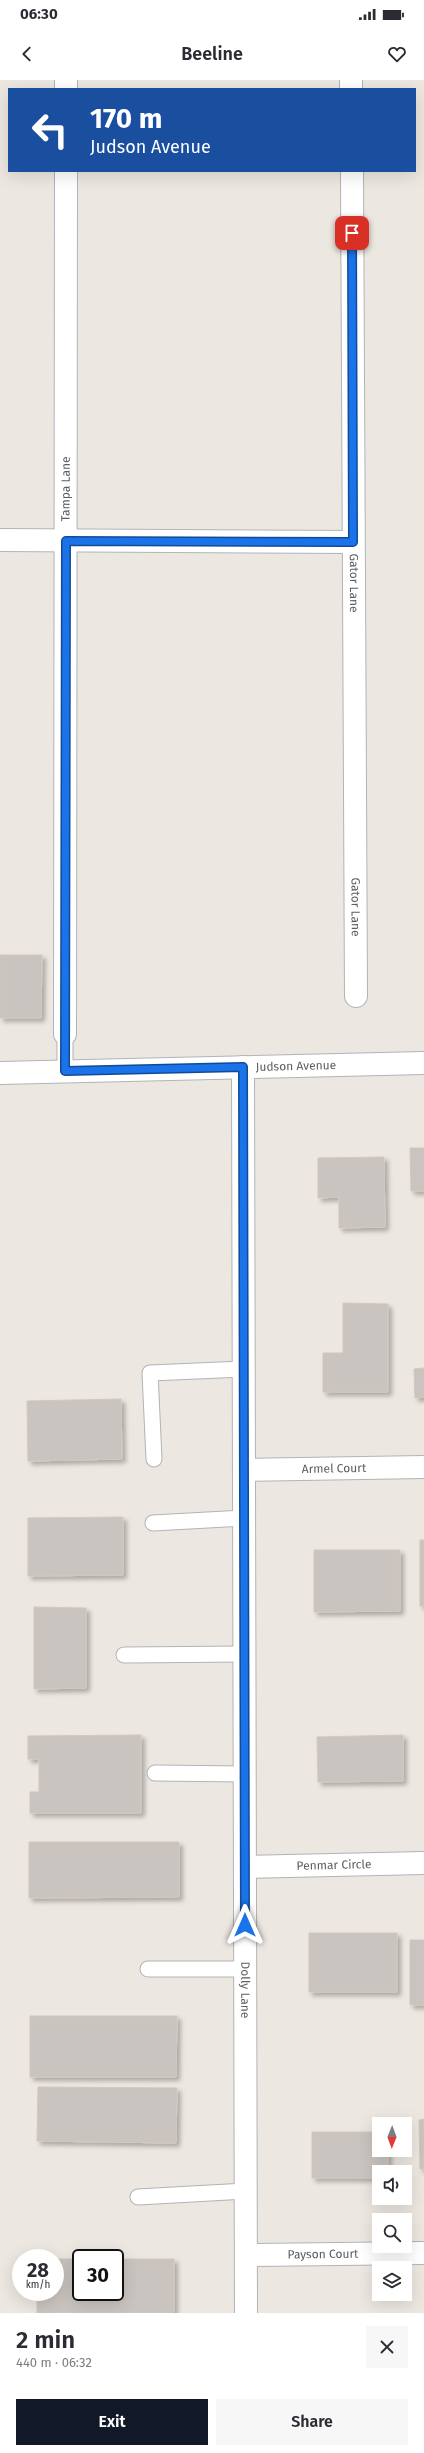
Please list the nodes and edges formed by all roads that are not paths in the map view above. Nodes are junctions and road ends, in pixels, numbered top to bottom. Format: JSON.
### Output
{"nodes":[{"id":1,"x":66,"y":172,"type":"edge"},
{"id":2,"x":352,"y":172,"type":"edge"},
{"id":3,"x":0,"y":540,"type":"edge"},
{"id":4,"x":66,"y":541,"type":"junction"},
{"id":5,"x":353,"y":542,"type":"junction"},
{"id":6,"x":356,"y":996,"type":"dead end"},
{"id":7,"x":65,"y":1034,"type":"joint"},
{"id":8,"x":424,"y":1063,"type":"edge"},
{"id":9,"x":243,"y":1067,"type":"junction"},
{"id":10,"x":65,"y":1071,"type":"junction"},
{"id":11,"x":0,"y":1073,"type":"edge"},
{"id":12,"x":244,"y":1369,"type":"junction"},
{"id":13,"x":154,"y":1458,"type":"dead end"},
{"id":14,"x":424,"y":1467,"type":"edge"},
{"id":15,"x":244,"y":1470,"type":"junction"},
{"id":16,"x":244,"y":1518,"type":"junction"},
{"id":17,"x":153,"y":1524,"type":"dead end"},
{"id":18,"x":245,"y":1654,"type":"junction"},
{"id":19,"x":124,"y":1655,"type":"dead end"},
{"id":20,"x":155,"y":1772,"type":"dead end"},
{"id":21,"x":245,"y":1774,"type":"junction"},
{"id":22,"x":424,"y":1863,"type":"edge"},
{"id":23,"x":245,"y":1867,"type":"junction"},
{"id":24,"x":245,"y":1968,"type":"junction"},
{"id":25,"x":148,"y":1969,"type":"dead end"},
{"id":26,"x":246,"y":2191,"type":"junction"},
{"id":27,"x":138,"y":2196,"type":"dead end"},
{"id":28,"x":424,"y":2253,"type":"edge"},
{"id":29,"x":246,"y":2255,"type":"junction"},
{"id":30,"x":246,"y":2313,"type":"edge"}],
"edges":[{"from":1,"to":4,"type":"street","name":"Tampa Lane"},
{"from":2,"to":5,"type":"street","name":"Gator Lane"},
{"from":3,"to":4,"type":"street"},
{"from":4,"to":5,"type":"street"},
{"from":4,"to":7,"type":"street","name":"Tampa Lane"},
{"from":5,"to":6,"type":"street","name":"Gator Lane"},
{"from":7,"to":10,"type":"lane","name":"Tampa Lane"},
{"from":8,"to":9,"type":"street","name":"Judson Avenue"},
{"from":9,"to":10,"type":"street","name":"Judson Avenue"},
{"from":9,"to":12,"type":"street","name":"Dolly Lane"},
{"from":10,"to":11,"type":"street","name":"Judson Avenue"},
{"from":12,"to":13,"type":"lane"},
{"from":12,"to":15,"type":"street","name":"Dolly Lane"},
{"from":14,"to":15,"type":"street","name":"Armel Court"},
{"from":15,"to":16,"type":"street","name":"Dolly Lane"},
{"from":16,"to":17,"type":"lane"},
{"from":16,"to":18,"type":"street","name":"Dolly Lane"},
{"from":18,"to":19,"type":"lane"},
{"from":18,"to":21,"type":"street","name":"Dolly Lane"},
{"from":20,"to":21,"type":"lane"},
{"from":21,"to":23,"type":"street","name":"Dolly Lane"},
{"from":22,"to":23,"type":"street","name":"Penmar Circle"},
{"from":23,"to":24,"type":"street","name":"Dolly Lane"},
{"from":24,"to":25,"type":"lane"},
{"from":24,"to":26,"type":"street","name":"Dolly Lane"},
{"from":26,"to":27,"type":"lane"},
{"from":26,"to":29,"type":"street","name":"Dolly Lane"},
{"from":28,"to":29,"type":"street","name":"Payson Court"},
{"from":29,"to":30,"type":"street","name":"Dolly Lane"}]}
